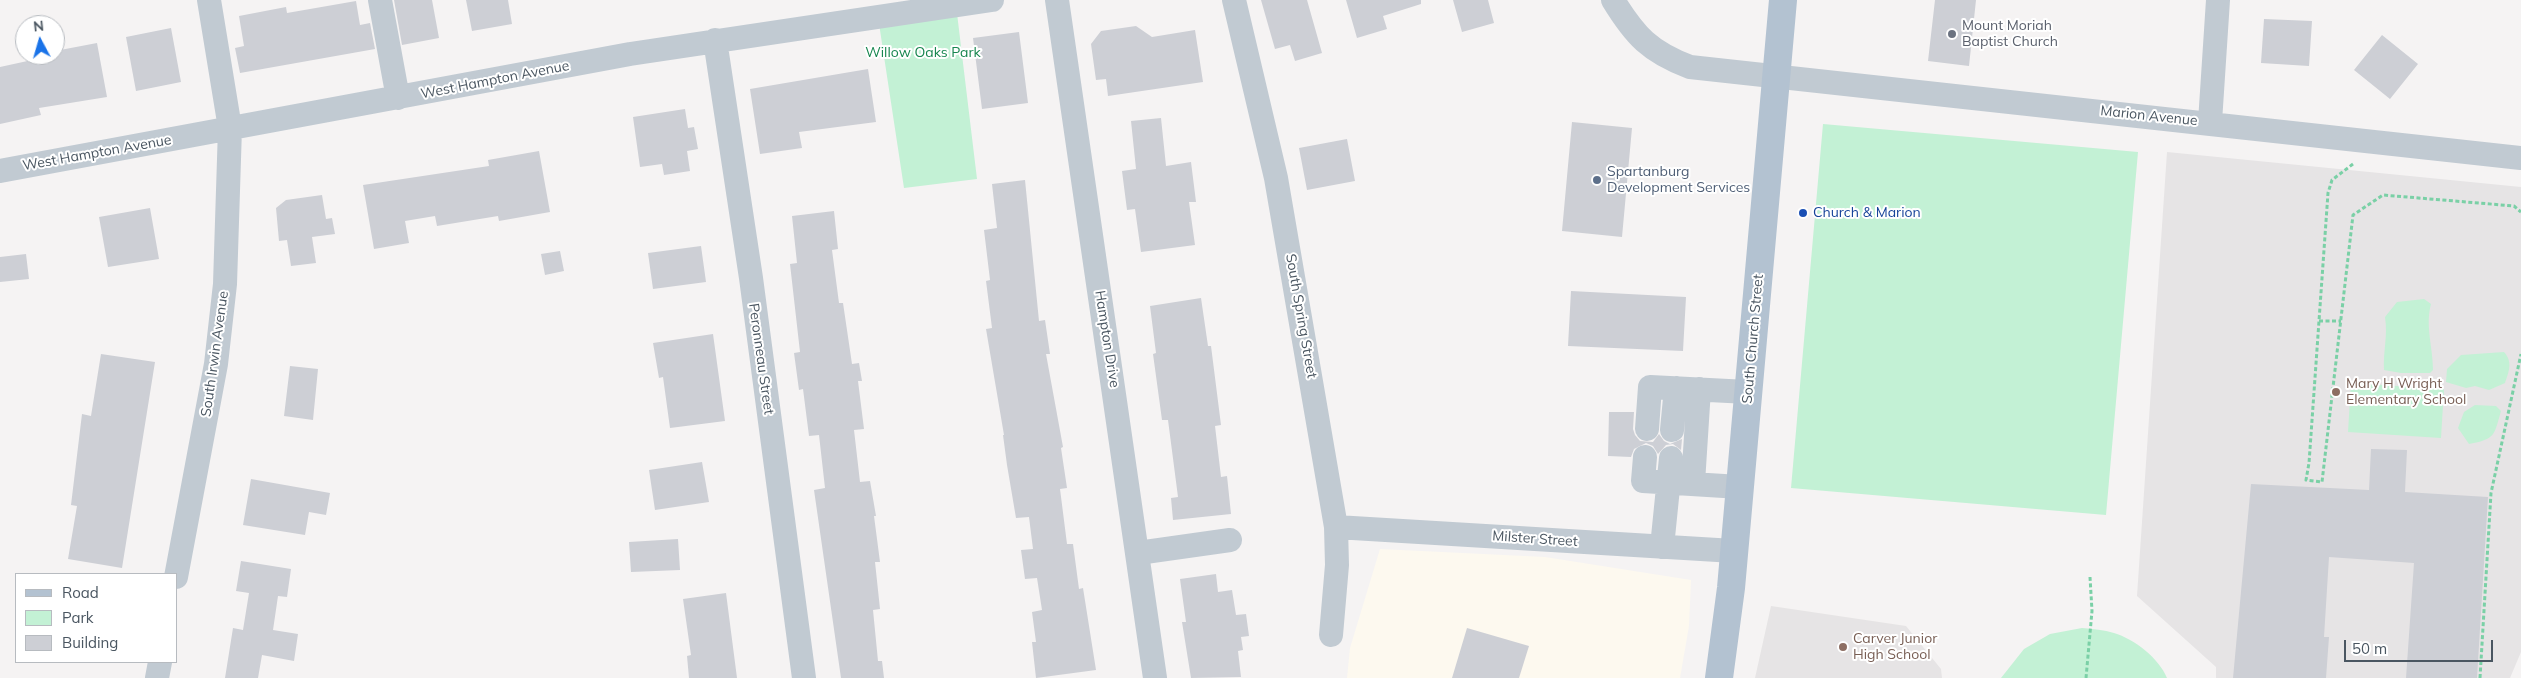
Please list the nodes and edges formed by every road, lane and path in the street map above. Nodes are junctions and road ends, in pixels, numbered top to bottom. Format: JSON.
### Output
{"nodes":[{"id":1,"x":209,"y":0,"type":"edge"},
{"id":2,"x":380,"y":0,"type":"edge"},
{"id":3,"x":992,"y":0,"type":"edge"},
{"id":4,"x":1057,"y":0,"type":"edge"},
{"id":5,"x":1234,"y":0,"type":"edge"},
{"id":6,"x":1613,"y":0,"type":"edge"},
{"id":7,"x":1783,"y":0,"type":"edge"},
{"id":8,"x":2218,"y":0,"type":"edge"},
{"id":9,"x":715,"y":40,"type":"junction"},
{"id":10,"x":1778,"y":75,"type":"junction"},
{"id":11,"x":398,"y":98,"type":"junction"},
{"id":12,"x":2210,"y":122,"type":"junction"},
{"id":13,"x":230,"y":128,"type":"junction"},
{"id":14,"x":2521,"y":158,"type":"edge"},
{"id":15,"x":2353,"y":164,"type":"dead end"},
{"id":16,"x":0,"y":171,"type":"edge"},
{"id":17,"x":2521,"y":212,"type":"edge"},
{"id":18,"x":2319,"y":321,"type":"junction"},
{"id":19,"x":2341,"y":321,"type":"junction"},
{"id":20,"x":2521,"y":354,"type":"edge"},
{"id":21,"x":1676,"y":388,"type":"junction"},
{"id":22,"x":1699,"y":389,"type":"junction"},
{"id":23,"x":1748,"y":392,"type":"junction"},
{"id":24,"x":1647,"y":429,"type":"dead end"},
{"id":25,"x":1672,"y":430,"type":"dead end"},
{"id":26,"x":1645,"y":457,"type":"dead end"},
{"id":27,"x":1671,"y":458,"type":"dead end"},
{"id":28,"x":1668,"y":482,"type":"junction"},
{"id":29,"x":1693,"y":483,"type":"junction"},
{"id":30,"x":1740,"y":487,"type":"junction"},
{"id":31,"x":1336,"y":527,"type":"junction"},
{"id":32,"x":1230,"y":540,"type":"dead end"},
{"id":33,"x":1662,"y":547,"type":"junction"},
{"id":34,"x":1734,"y":551,"type":"junction"},
{"id":35,"x":1138,"y":553,"type":"junction"},
{"id":36,"x":177,"y":573,"type":"edge"},
{"id":37,"x":2090,"y":577,"type":"dead end"},
{"id":38,"x":1331,"y":635,"type":"dead end"},
{"id":39,"x":160,"y":663,"type":"edge"},
{"id":40,"x":157,"y":678,"type":"edge"},
{"id":41,"x":804,"y":678,"type":"edge"},
{"id":42,"x":1156,"y":678,"type":"edge"},
{"id":43,"x":1719,"y":678,"type":"edge"},
{"id":44,"x":2086,"y":678,"type":"edge"},
{"id":45,"x":2480,"y":678,"type":"edge"}],
"edges":[{"from":1,"to":13,"type":"street","name":"South Irwin Avenue"},
{"from":2,"to":11,"type":"street"},
{"from":3,"to":9,"type":"street","name":"West Hampton Avenue"},
{"from":4,"to":35,"type":"street","name":"Hampton Drive"},
{"from":5,"to":31,"type":"street","name":"South Spring Street"},
{"from":6,"to":10,"type":"street"},
{"from":7,"to":10,"type":"main road","name":"South Church Street"},
{"from":8,"to":12,"type":"street"},
{"from":9,"to":11,"type":"street","name":"West Hampton Avenue"},
{"from":9,"to":41,"type":"street","name":"Peronneau Street"},
{"from":10,"to":12,"type":"street","name":"Marion Avenue"},
{"from":10,"to":23,"type":"main road","name":"South Church Street"},
{"from":11,"to":13,"type":"street","name":"West Hampton Avenue"},
{"from":12,"to":14,"type":"street","name":"Marion Avenue"},
{"from":13,"to":16,"type":"street","name":"West Hampton Avenue"},
{"from":13,"to":36,"type":"street","name":"South Irwin Avenue"},
{"from":15,"to":18,"type":"path"},
{"from":17,"to":19,"type":"path"},
{"from":18,"to":19,"type":"path"},
{"from":18,"to":19,"type":"path"},
{"from":20,"to":45,"type":"path"},
{"from":21,"to":22,"type":"street"},
{"from":21,"to":24,"type":"street"},
{"from":21,"to":25,"type":"street"},
{"from":22,"to":23,"type":"street"},
{"from":22,"to":29,"type":"street"},
{"from":23,"to":30,"type":"main road","name":"South Church Street"},
{"from":26,"to":28,"type":"street"},
{"from":27,"to":28,"type":"street"},
{"from":28,"to":29,"type":"street"},
{"from":28,"to":33,"type":"street"},
{"from":29,"to":30,"type":"street"},
{"from":30,"to":34,"type":"main road","name":"South Church Street"},
{"from":31,"to":33,"type":"street","name":"Milster Street"},
{"from":31,"to":38,"type":"street","name":"South Spring Street"},
{"from":32,"to":35,"type":"street"},
{"from":33,"to":34,"type":"street","name":"Milster Street"},
{"from":34,"to":43,"type":"main road","name":"South Church Street"},
{"from":35,"to":42,"type":"street","name":"Hampton Drive"},
{"from":37,"to":44,"type":"path"},
{"from":39,"to":40,"type":"street"}]}
